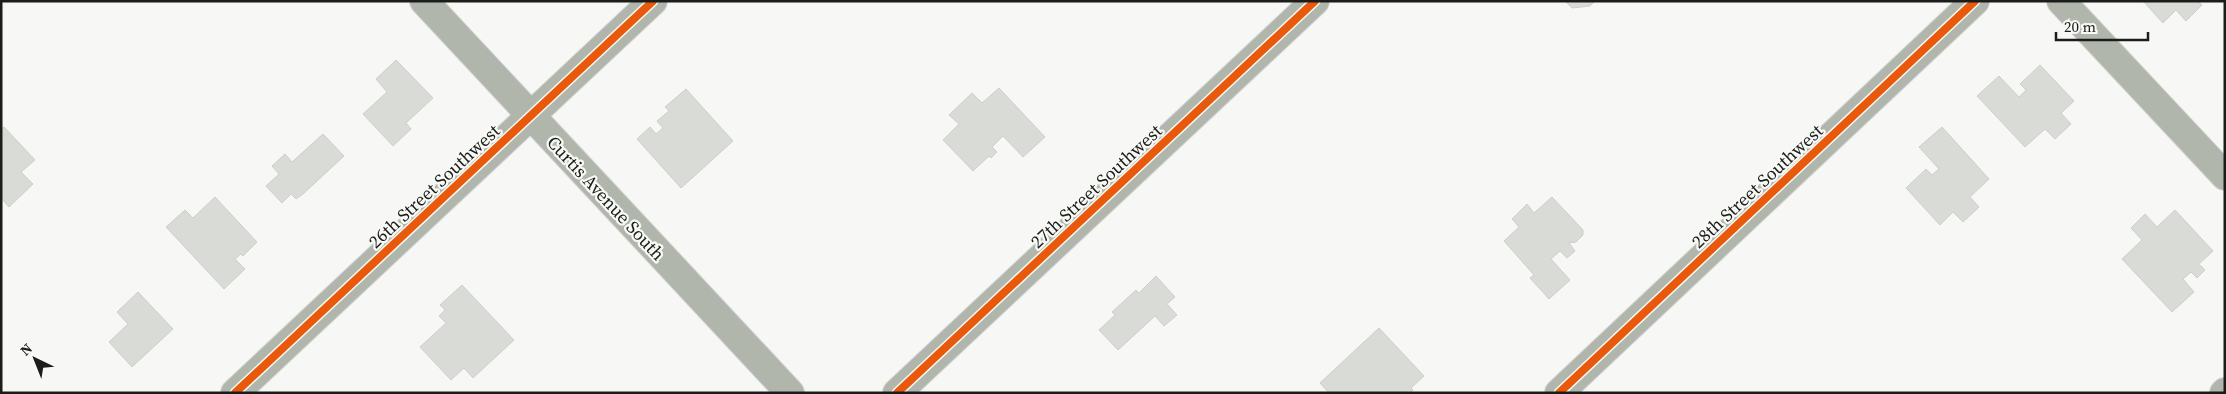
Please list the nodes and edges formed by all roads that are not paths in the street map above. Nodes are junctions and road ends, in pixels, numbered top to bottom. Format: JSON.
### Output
{"nodes":[{"id":1,"x":424,"y":1,"type":"edge"},
{"id":2,"x":653,"y":1,"type":"edge"},
{"id":3,"x":1315,"y":1,"type":"edge"},
{"id":4,"x":1975,"y":1,"type":"edge"},
{"id":5,"x":2062,"y":1,"type":"edge"},
{"id":6,"x":530,"y":117,"type":"junction"},
{"id":7,"x":2225,"y":176,"type":"edge"},
{"id":8,"x":235,"y":393,"type":"edge"},
{"id":9,"x":790,"y":393,"type":"edge"},
{"id":10,"x":898,"y":393,"type":"edge"},
{"id":11,"x":1559,"y":393,"type":"edge"}],
"edges":[{"from":1,"to":6,"type":"street","name":"Curtis Avenue South"},
{"from":2,"to":6,"type":"street","name":"26th Street Southwest"},
{"from":3,"to":10,"type":"street","name":"27th Street Southwest"},
{"from":4,"to":11,"type":"street","name":"28th Street Southwest"},
{"from":5,"to":7,"type":"street"},
{"from":6,"to":8,"type":"street","name":"26th Street Southwest"},
{"from":6,"to":9,"type":"street","name":"Curtis Avenue South"}]}
